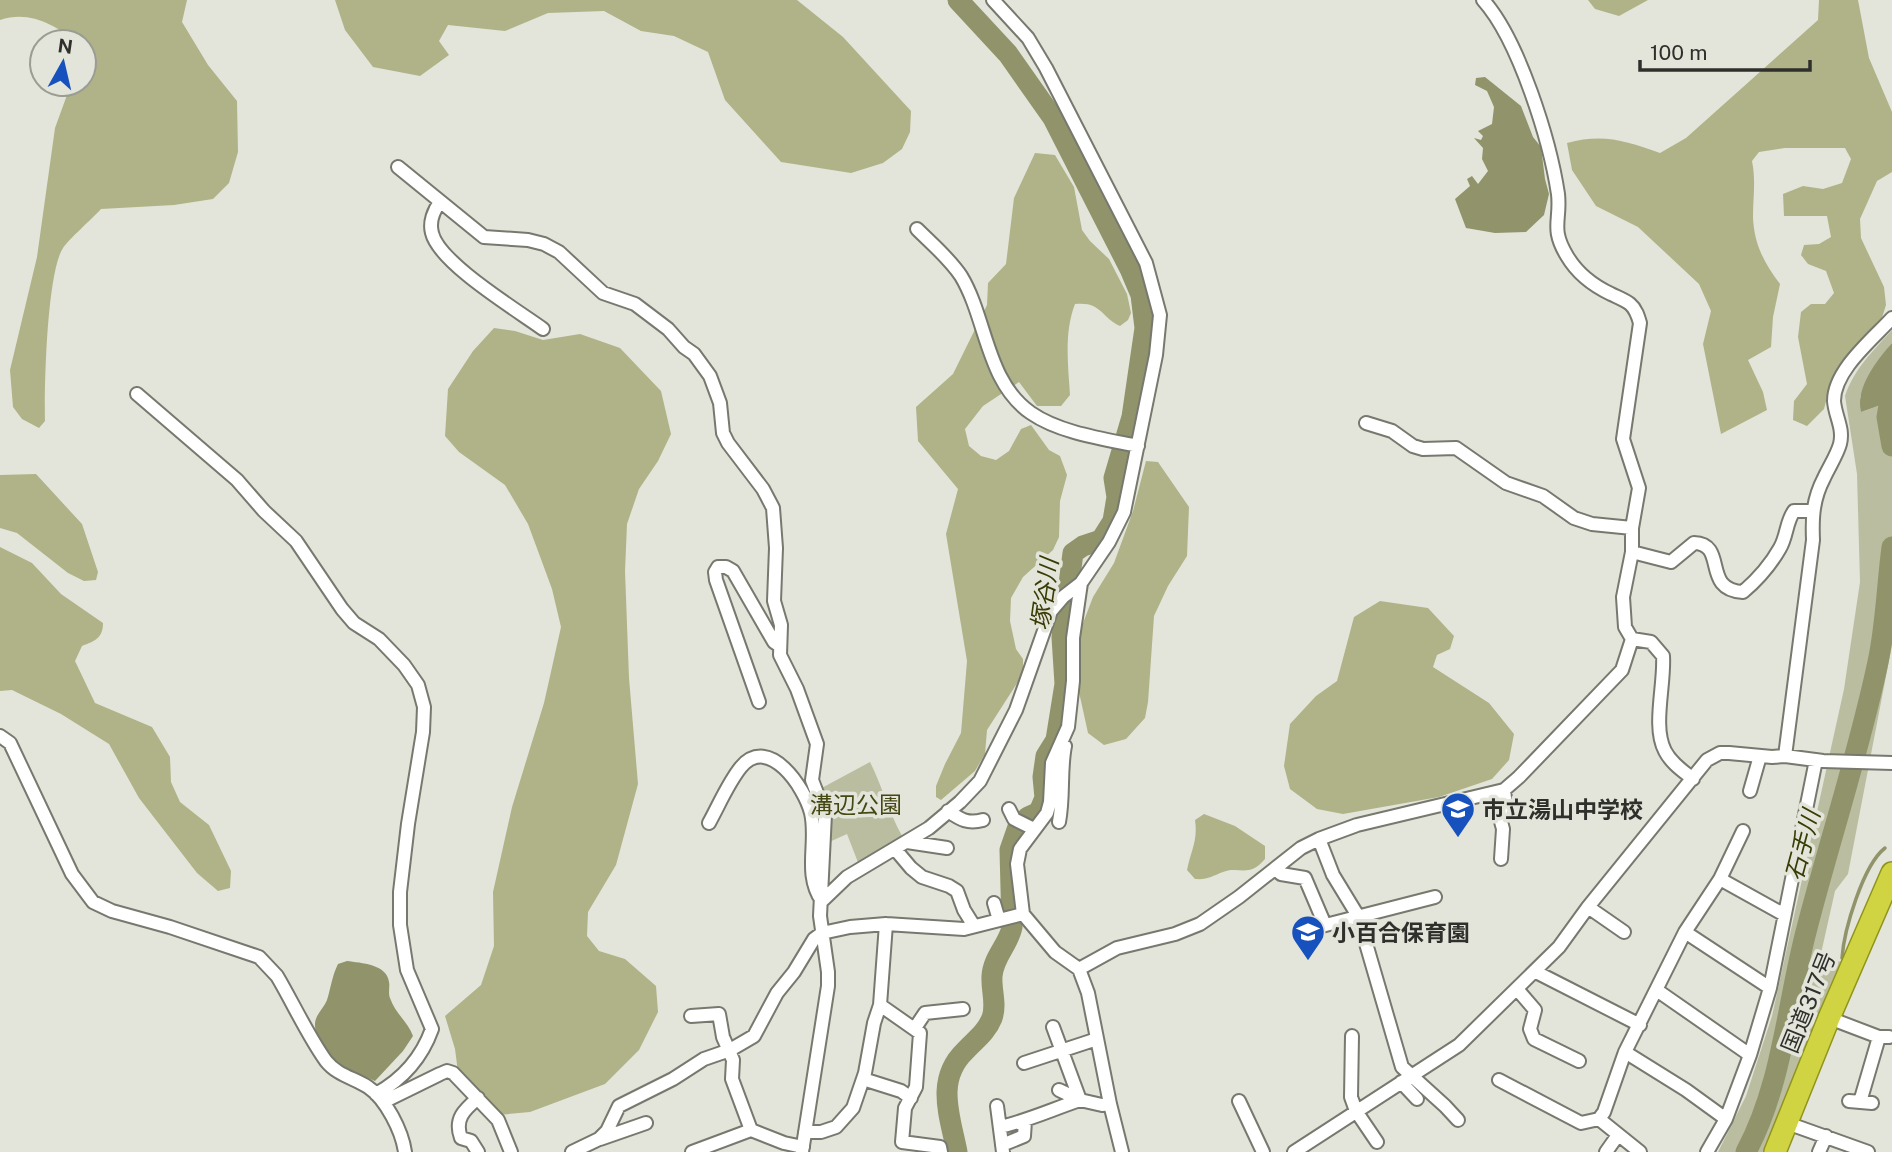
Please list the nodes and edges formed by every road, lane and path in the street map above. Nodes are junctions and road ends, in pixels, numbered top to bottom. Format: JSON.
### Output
{"nodes":[{"id":1,"x":993,"y":0,"type":"edge"},
{"id":2,"x":1483,"y":0,"type":"edge"},
{"id":3,"x":398,"y":167,"type":"dead end"},
{"id":4,"x":440,"y":202,"type":"junction"},
{"id":5,"x":917,"y":229,"type":"dead end"},
{"id":6,"x":1892,"y":318,"type":"edge"},
{"id":7,"x":543,"y":329,"type":"dead end"},
{"id":8,"x":136,"y":394,"type":"dead end"},
{"id":9,"x":1366,"y":423,"type":"dead end"},
{"id":10,"x":1135,"y":446,"type":"junction"},
{"id":11,"x":1811,"y":511,"type":"junction"},
{"id":12,"x":1632,"y":528,"type":"junction"},
{"id":13,"x":1632,"y":552,"type":"junction"},
{"id":14,"x":1079,"y":585,"type":"junction"},
{"id":15,"x":1632,"y":639,"type":"junction"},
{"id":16,"x":780,"y":646,"type":"junction"},
{"id":17,"x":759,"y":702,"type":"dead end"},
{"id":18,"x":1068,"y":727,"type":"junction"},
{"id":19,"x":0,"y":736,"type":"edge"},
{"id":20,"x":1760,"y":756,"type":"junction"},
{"id":21,"x":1785,"y":756,"type":"junction"},
{"id":22,"x":1820,"y":761,"type":"junction"},
{"id":23,"x":1892,"y":763,"type":"edge"},
{"id":24,"x":1693,"y":779,"type":"junction"},
{"id":25,"x":1504,"y":790,"type":"junction"},
{"id":26,"x":1750,"y":791,"type":"dead end"},
{"id":27,"x":1009,"y":808,"type":"dead end"},
{"id":28,"x":948,"y":811,"type":"junction"},
{"id":29,"x":983,"y":820,"type":"dead end"},
{"id":30,"x":1059,"y":822,"type":"dead end"},
{"id":31,"x":709,"y":823,"type":"dead end"},
{"id":32,"x":1026,"y":825,"type":"junction"},
{"id":33,"x":1743,"y":831,"type":"dead end"},
{"id":34,"x":1319,"y":839,"type":"junction"},
{"id":35,"x":901,"y":846,"type":"junction"},
{"id":36,"x":947,"y":848,"type":"dead end"},
{"id":37,"x":1501,"y":859,"type":"dead end"},
{"id":38,"x":1275,"y":869,"type":"junction"},
{"id":39,"x":1892,"y":873,"type":"edge"},
{"id":40,"x":1720,"y":879,"type":"junction"},
{"id":41,"x":1436,"y":897,"type":"dead end"},
{"id":42,"x":822,"y":901,"type":"junction"},
{"id":43,"x":994,"y":903,"type":"dead end"},
{"id":44,"x":1588,"y":907,"type":"junction"},
{"id":45,"x":1783,"y":914,"type":"junction"},
{"id":46,"x":1358,"y":916,"type":"junction"},
{"id":47,"x":1011,"y":917,"type":"junction"},
{"id":48,"x":886,"y":924,"type":"junction"},
{"id":49,"x":1325,"y":925,"type":"junction"},
{"id":50,"x":974,"y":926,"type":"junction"},
{"id":51,"x":1310,"y":929,"type":"dead end"},
{"id":52,"x":1624,"y":932,"type":"dead end"},
{"id":53,"x":1685,"y":932,"type":"junction"},
{"id":54,"x":822,"y":933,"type":"junction"},
{"id":55,"x":1079,"y":968,"type":"junction"},
{"id":56,"x":1536,"y":972,"type":"junction"},
{"id":57,"x":1770,"y":988,"type":"junction"},
{"id":58,"x":1517,"y":989,"type":"junction"},
{"id":59,"x":1658,"y":991,"type":"junction"},
{"id":60,"x":880,"y":1005,"type":"junction"},
{"id":61,"x":963,"y":1009,"type":"dead end"},
{"id":62,"x":691,"y":1016,"type":"dead end"},
{"id":63,"x":1829,"y":1018,"type":"junction"},
{"id":64,"x":1640,"y":1025,"type":"junction"},
{"id":65,"x":1053,"y":1027,"type":"dead end"},
{"id":66,"x":915,"y":1028,"type":"junction"},
{"id":67,"x":1352,"y":1036,"type":"dead end"},
{"id":68,"x":1097,"y":1039,"type":"junction"},
{"id":69,"x":730,"y":1051,"type":"junction"},
{"id":70,"x":1062,"y":1051,"type":"junction"},
{"id":71,"x":1625,"y":1052,"type":"junction"},
{"id":72,"x":1750,"y":1055,"type":"junction"},
{"id":73,"x":1579,"y":1061,"type":"dead end"},
{"id":74,"x":1024,"y":1063,"type":"dead end"},
{"id":75,"x":1406,"y":1078,"type":"junction"},
{"id":76,"x":863,"y":1079,"type":"junction"},
{"id":77,"x":1499,"y":1080,"type":"dead end"},
{"id":78,"x":1059,"y":1090,"type":"dead end"},
{"id":79,"x":379,"y":1098,"type":"junction"},
{"id":80,"x":478,"y":1098,"type":"junction"},
{"id":81,"x":911,"y":1098,"type":"junction"},
{"id":82,"x":1417,"y":1099,"type":"dead end"},
{"id":83,"x":1080,"y":1100,"type":"junction"},
{"id":84,"x":1239,"y":1101,"type":"dead end"},
{"id":85,"x":1860,"y":1102,"type":"dead end"},
{"id":86,"x":1110,"y":1104,"type":"junction"},
{"id":87,"x":997,"y":1106,"type":"dead end"},
{"id":88,"x":1356,"y":1111,"type":"junction"},
{"id":89,"x":1599,"y":1119,"type":"junction"},
{"id":90,"x":1726,"y":1119,"type":"junction"},
{"id":91,"x":1458,"y":1120,"type":"dead end"},
{"id":92,"x":1025,"y":1121,"type":"junction"},
{"id":93,"x":646,"y":1123,"type":"dead end"},
{"id":94,"x":1787,"y":1123,"type":"junction"},
{"id":95,"x":1000,"y":1127,"type":"junction"},
{"id":96,"x":751,"y":1130,"type":"junction"},
{"id":97,"x":805,"y":1132,"type":"junction"},
{"id":98,"x":1618,"y":1135,"type":"junction"},
{"id":99,"x":1826,"y":1136,"type":"junction"},
{"id":100,"x":599,"y":1139,"type":"junction"},
{"id":101,"x":1377,"y":1142,"type":"dead end"},
{"id":102,"x":1846,"y":1148,"type":"edge"},
{"id":103,"x":802,"y":1149,"type":"edge"},
{"id":104,"x":1002,"y":1149,"type":"edge"},
{"id":105,"x":405,"y":1152,"type":"edge"},
{"id":106,"x":478,"y":1152,"type":"edge"},
{"id":107,"x":511,"y":1152,"type":"edge"},
{"id":108,"x":572,"y":1152,"type":"edge"},
{"id":109,"x":692,"y":1152,"type":"edge"},
{"id":110,"x":941,"y":1152,"type":"edge"},
{"id":111,"x":1122,"y":1152,"type":"edge"},
{"id":112,"x":1263,"y":1152,"type":"edge"},
{"id":113,"x":1294,"y":1152,"type":"edge"},
{"id":114,"x":1606,"y":1152,"type":"edge"},
{"id":115,"x":1640,"y":1152,"type":"edge"},
{"id":116,"x":1707,"y":1152,"type":"edge"},
{"id":117,"x":1775,"y":1152,"type":"edge"},
{"id":118,"x":1819,"y":1152,"type":"edge"},
{"id":119,"x":1868,"y":1152,"type":"edge"}],
"edges":[{"from":1,"to":10,"type":"street"},
{"from":2,"to":12,"type":"street"},
{"from":3,"to":4,"type":"street"},
{"from":4,"to":7,"type":"street"},
{"from":4,"to":16,"type":"street"},
{"from":5,"to":10,"type":"street"},
{"from":6,"to":11,"type":"street"},
{"from":8,"to":79,"type":"street"},
{"from":9,"to":12,"type":"street"},
{"from":10,"to":14,"type":"street"},
{"from":11,"to":13,"type":"street"},
{"from":11,"to":21,"type":"street"},
{"from":12,"to":13,"type":"street"},
{"from":13,"to":15,"type":"street"},
{"from":14,"to":18,"type":"street"},
{"from":14,"to":28,"type":"street"},
{"from":15,"to":24,"type":"street"},
{"from":15,"to":25,"type":"street"},
{"from":16,"to":17,"type":"street"},
{"from":16,"to":42,"type":"street"},
{"from":18,"to":30,"type":"street"},
{"from":18,"to":32,"type":"street"},
{"from":19,"to":79,"type":"street"},
{"from":20,"to":21,"type":"street"},
{"from":20,"to":24,"type":"street"},
{"from":20,"to":26,"type":"street"},
{"from":21,"to":22,"type":"street"},
{"from":22,"to":23,"type":"street"},
{"from":22,"to":45,"type":"street"},
{"from":24,"to":44,"type":"street"},
{"from":25,"to":34,"type":"street"},
{"from":25,"to":37,"type":"street"},
{"from":27,"to":32,"type":"street"},
{"from":28,"to":29,"type":"street"},
{"from":28,"to":35,"type":"street"},
{"from":31,"to":42,"type":"street"},
{"from":32,"to":47,"type":"street"},
{"from":33,"to":40,"type":"street"},
{"from":34,"to":38,"type":"street"},
{"from":34,"to":46,"type":"street"},
{"from":35,"to":36,"type":"street"},
{"from":35,"to":42,"type":"street"},
{"from":35,"to":50,"type":"street"},
{"from":38,"to":49,"type":"street"},
{"from":38,"to":55,"type":"street"},
{"from":39,"to":63,"type":"highway","name":"国道317号"},
{"from":40,"to":45,"type":"street"},
{"from":40,"to":53,"type":"street"},
{"from":41,"to":46,"type":"street"},
{"from":42,"to":54,"type":"street"},
{"from":43,"to":47,"type":"street"},
{"from":44,"to":52,"type":"street"},
{"from":44,"to":56,"type":"street"},
{"from":45,"to":57,"type":"street"},
{"from":46,"to":49,"type":"street"},
{"from":46,"to":75,"type":"street"},
{"from":47,"to":50,"type":"street"},
{"from":47,"to":55,"type":"street"},
{"from":48,"to":50,"type":"street"},
{"from":48,"to":54,"type":"street"},
{"from":48,"to":60,"type":"street"},
{"from":49,"to":51,"type":"street"},
{"from":53,"to":57,"type":"street"},
{"from":53,"to":59,"type":"street"},
{"from":54,"to":69,"type":"street"},
{"from":54,"to":97,"type":"street"},
{"from":55,"to":68,"type":"street"},
{"from":56,"to":58,"type":"street"},
{"from":56,"to":64,"type":"street"},
{"from":57,"to":72,"type":"street"},
{"from":58,"to":73,"type":"street"},
{"from":58,"to":75,"type":"street"},
{"from":59,"to":64,"type":"street"},
{"from":59,"to":72,"type":"street"},
{"from":60,"to":66,"type":"street"},
{"from":60,"to":76,"type":"street"},
{"from":61,"to":66,"type":"street"},
{"from":62,"to":69,"type":"street"},
{"from":63,"to":85,"type":"street"},
{"from":63,"to":94,"type":"highway","name":"国道317号"},
{"from":64,"to":71,"type":"street"},
{"from":65,"to":70,"type":"street"},
{"from":66,"to":81,"type":"street"},
{"from":67,"to":88,"type":"street"},
{"from":68,"to":70,"type":"street"},
{"from":68,"to":86,"type":"street"},
{"from":69,"to":96,"type":"street"},
{"from":69,"to":100,"type":"street"},
{"from":70,"to":74,"type":"street"},
{"from":70,"to":83,"type":"street"},
{"from":71,"to":89,"type":"street"},
{"from":71,"to":90,"type":"street"},
{"from":72,"to":90,"type":"street"},
{"from":75,"to":82,"type":"street"},
{"from":75,"to":88,"type":"street"},
{"from":75,"to":91,"type":"street"},
{"from":76,"to":81,"type":"street"},
{"from":76,"to":97,"type":"street"},
{"from":77,"to":89,"type":"street"},
{"from":78,"to":83,"type":"street"},
{"from":79,"to":80,"type":"street"},
{"from":79,"to":105,"type":"street"},
{"from":80,"to":106,"type":"street"},
{"from":80,"to":107,"type":"street"},
{"from":81,"to":110,"type":"street"},
{"from":83,"to":86,"type":"street"},
{"from":83,"to":92,"type":"street"},
{"from":84,"to":112,"type":"street"},
{"from":86,"to":111,"type":"street"},
{"from":87,"to":95,"type":"street"},
{"from":88,"to":101,"type":"street"},
{"from":88,"to":113,"type":"street"},
{"from":89,"to":98,"type":"street"},
{"from":90,"to":116,"type":"street"},
{"from":92,"to":95,"type":"street"},
{"from":92,"to":104,"type":"street"},
{"from":93,"to":100,"type":"street"},
{"from":94,"to":99,"type":"street"},
{"from":94,"to":117,"type":"highway","name":"国道317号"},
{"from":95,"to":104,"type":"street"},
{"from":96,"to":103,"type":"street"},
{"from":96,"to":109,"type":"street"},
{"from":97,"to":103,"type":"street"},
{"from":98,"to":114,"type":"street"},
{"from":98,"to":115,"type":"street"},
{"from":99,"to":102,"type":"street"},
{"from":99,"to":118,"type":"street"},
{"from":100,"to":108,"type":"street"},
{"from":102,"to":119,"type":"street"}]}
